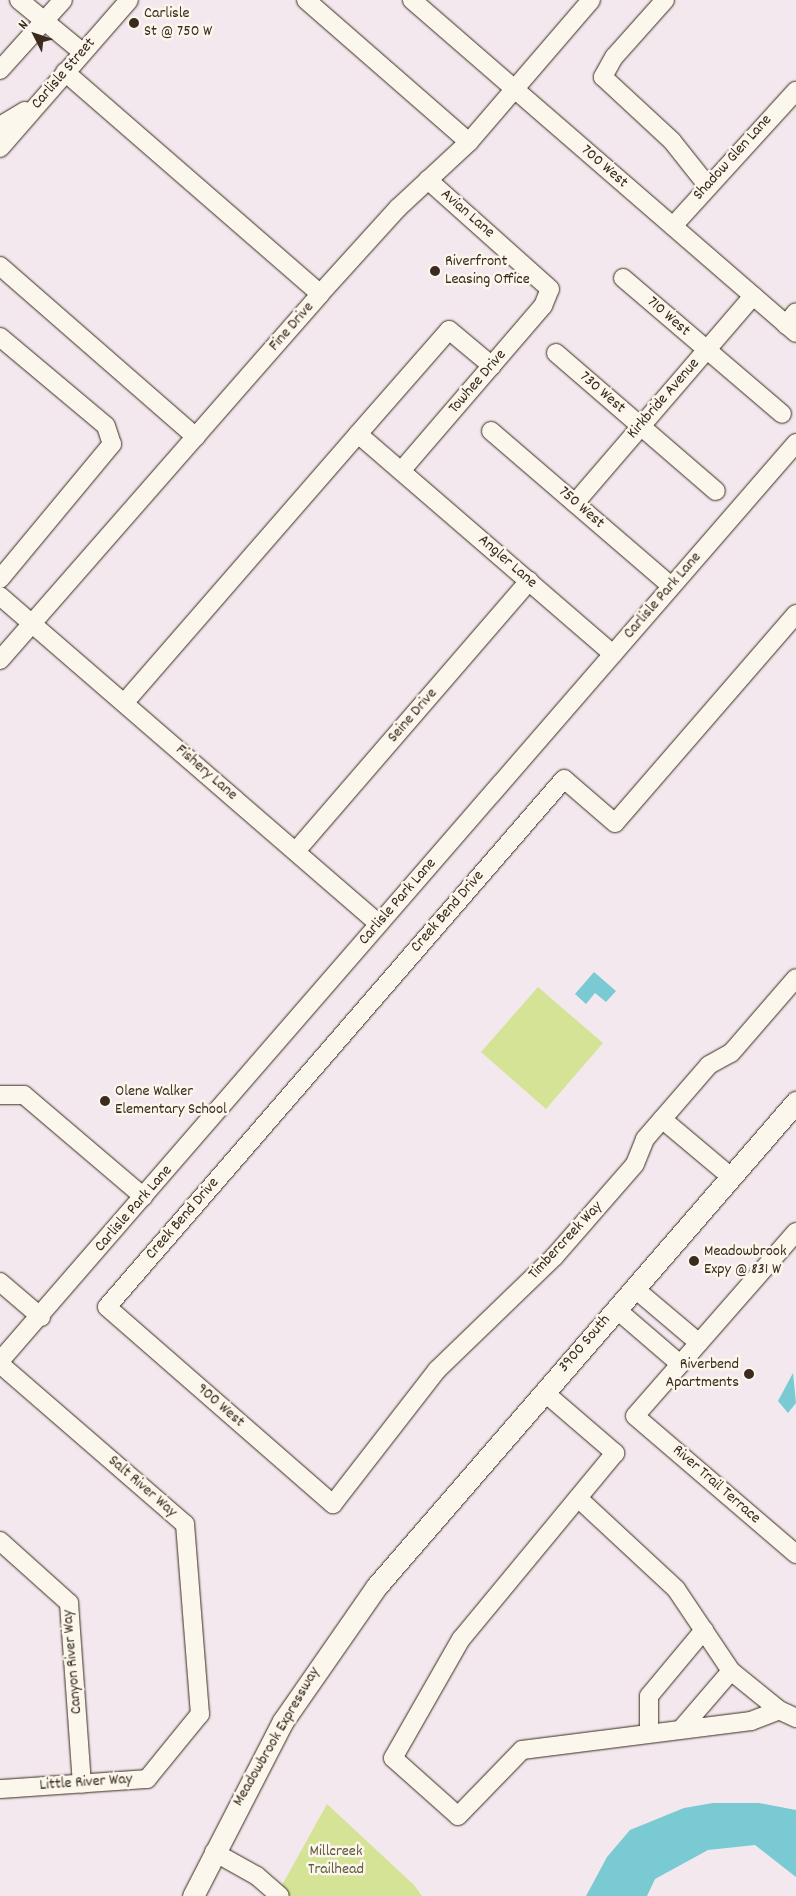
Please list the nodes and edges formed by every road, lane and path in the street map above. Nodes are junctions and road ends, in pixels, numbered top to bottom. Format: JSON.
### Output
{"nodes":[{"id":1,"x":19,"y":0,"type":"edge"},
{"id":2,"x":63,"y":0,"type":"edge"},
{"id":3,"x":129,"y":0,"type":"edge"},
{"id":4,"x":306,"y":0,"type":"edge"},
{"id":5,"x":412,"y":0,"type":"edge"},
{"id":6,"x":591,"y":0,"type":"edge"},
{"id":7,"x":665,"y":0,"type":"edge"},
{"id":8,"x":44,"y":20,"type":"junction"},
{"id":9,"x":82,"y":52,"type":"junction"},
{"id":10,"x":0,"y":70,"type":"edge"},
{"id":11,"x":65,"y":72,"type":"junction"},
{"id":12,"x":514,"y":89,"type":"junction"},
{"id":13,"x":796,"y":91,"type":"edge"},
{"id":14,"x":40,"y":102,"type":"junction"},
{"id":15,"x":0,"y":126,"type":"edge"},
{"id":16,"x":469,"y":142,"type":"junction"},
{"id":17,"x":0,"y":148,"type":"edge"},
{"id":18,"x":428,"y":180,"type":"junction"},
{"id":19,"x":708,"y":185,"type":"junction"},
{"id":20,"x":673,"y":226,"type":"junction"},
{"id":21,"x":0,"y":266,"type":"edge"},
{"id":22,"x":622,"y":278,"type":"dead end"},
{"id":23,"x":550,"y":289,"type":"joint"},
{"id":24,"x":320,"y":294,"type":"junction"},
{"id":25,"x":753,"y":296,"type":"junction"},
{"id":26,"x":793,"y":324,"type":"edge"},
{"id":27,"x":0,"y":336,"type":"edge"},
{"id":28,"x":707,"y":350,"type":"junction"},
{"id":29,"x":556,"y":353,"type":"dead end"},
{"id":30,"x":492,"y":366,"type":"junction"},
{"id":31,"x":782,"y":414,"type":"dead end"},
{"id":32,"x":641,"y":426,"type":"junction"},
{"id":33,"x":491,"y":431,"type":"dead end"},
{"id":34,"x":358,"y":434,"type":"junction"},
{"id":35,"x":196,"y":438,"type":"junction"},
{"id":36,"x":796,"y":443,"type":"edge"},
{"id":37,"x":401,"y":471,"type":"junction"},
{"id":38,"x":716,"y":491,"type":"dead end"},
{"id":39,"x":574,"y":503,"type":"junction"},
{"id":40,"x":0,"y":579,"type":"edge"},
{"id":41,"x":529,"y":581,"type":"junction"},
{"id":42,"x":671,"y":586,"type":"junction"},
{"id":43,"x":0,"y":596,"type":"edge"},
{"id":44,"x":796,"y":614,"type":"edge"},
{"id":45,"x":32,"y":624,"type":"junction"},
{"id":46,"x":613,"y":654,"type":"junction"},
{"id":47,"x":0,"y":660,"type":"edge"},
{"id":48,"x":125,"y":702,"type":"junction"},
{"id":49,"x":296,"y":851,"type":"junction"},
{"id":50,"x":379,"y":924,"type":"junction"},
{"id":51,"x":796,"y":978,"type":"edge"},
{"id":52,"x":0,"y":1095,"type":"edge"},
{"id":53,"x":796,"y":1102,"type":"edge"},
{"id":54,"x":662,"y":1119,"type":"junction"},
{"id":55,"x":731,"y":1177,"type":"junction"},
{"id":56,"x":144,"y":1197,"type":"junction"},
{"id":57,"x":796,"y":1232,"type":"edge"},
{"id":58,"x":0,"y":1282,"type":"edge"},
{"id":59,"x":634,"y":1288,"type":"junction"},
{"id":60,"x":107,"y":1307,"type":"joint"},
{"id":61,"x":616,"y":1309,"type":"junction"},
{"id":62,"x":40,"y":1317,"type":"junction"},
{"id":63,"x":699,"y":1343,"type":"junction"},
{"id":64,"x":0,"y":1363,"type":"edge"},
{"id":65,"x":680,"y":1364,"type":"junction"},
{"id":66,"x":544,"y":1392,"type":"junction"},
{"id":67,"x":578,"y":1498,"type":"junction"},
{"id":68,"x":333,"y":1504,"type":"joint"},
{"id":69,"x":0,"y":1541,"type":"edge"},
{"id":70,"x":796,"y":1554,"type":"edge"},
{"id":71,"x":376,"y":1587,"type":"joint"},
{"id":72,"x":704,"y":1630,"type":"junction"},
{"id":73,"x":731,"y":1671,"type":"junction"},
{"id":74,"x":779,"y":1710,"type":"junction"},
{"id":75,"x":200,"y":1714,"type":"joint"},
{"id":76,"x":796,"y":1718,"type":"edge"},
{"id":77,"x":682,"y":1728,"type":"junction"},
{"id":78,"x":649,"y":1732,"type":"junction"},
{"id":79,"x":82,"y":1784,"type":"junction"},
{"id":80,"x":0,"y":1789,"type":"edge"},
{"id":81,"x":214,"y":1852,"type":"junction"},
{"id":82,"x":192,"y":1896,"type":"edge"},
{"id":83,"x":280,"y":1896,"type":"edge"}],
"edges":[{"from":1,"to":8,"type":"street"},
{"from":2,"to":8,"type":"street"},
{"from":3,"to":9,"type":"street","name":"Carlisle Street"},
{"from":4,"to":16,"type":"street"},
{"from":5,"to":12,"type":"street","name":"700 West"},
{"from":6,"to":12,"type":"street","name":"Fine Drive"},
{"from":7,"to":19,"type":"street"},
{"from":8,"to":9,"type":"street"},
{"from":8,"to":10,"type":"street"},
{"from":9,"to":11,"type":"street","name":"Carlisle Street"},
{"from":11,"to":14,"type":"street","name":"Carlisle Street"},
{"from":11,"to":24,"type":"street"},
{"from":12,"to":16,"type":"street","name":"Fine Drive"},
{"from":12,"to":20,"type":"street","name":"700 West"},
{"from":13,"to":19,"type":"street","name":"Shadow Glen Lane"},
{"from":14,"to":15,"type":"street"},
{"from":14,"to":17,"type":"street","name":"Carlisle Street"},
{"from":16,"to":18,"type":"street","name":"Fine Drive"},
{"from":18,"to":23,"type":"street","name":"Avian Lane"},
{"from":18,"to":24,"type":"street","name":"Fine Drive"},
{"from":19,"to":20,"type":"street","name":"Shadow Glen Lane"},
{"from":20,"to":25,"type":"street","name":"700 West"},
{"from":21,"to":35,"type":"street"},
{"from":22,"to":28,"type":"street","name":"710 West"},
{"from":23,"to":30,"type":"street","name":"Towhee Drive"},
{"from":24,"to":35,"type":"street","name":"Fine Drive"},
{"from":25,"to":26,"type":"street","name":"700 West"},
{"from":25,"to":28,"type":"street","name":"Kirkbride Avenue"},
{"from":27,"to":40,"type":"street"},
{"from":28,"to":31,"type":"street","name":"710 West"},
{"from":28,"to":32,"type":"street","name":"Kirkbride Avenue"},
{"from":29,"to":32,"type":"street","name":"730 West"},
{"from":30,"to":34,"type":"street"},
{"from":30,"to":37,"type":"street","name":"Towhee Drive"},
{"from":32,"to":38,"type":"street","name":"730 West"},
{"from":32,"to":39,"type":"street","name":"Kirkbride Avenue"},
{"from":33,"to":39,"type":"street","name":"750 West"},
{"from":34,"to":37,"type":"street","name":"Angler Lane"},
{"from":34,"to":48,"type":"street"},
{"from":35,"to":45,"type":"street","name":"Fine Drive"},
{"from":36,"to":42,"type":"street","name":"Carlisle Park Lane"},
{"from":37,"to":41,"type":"street","name":"Angler Lane"},
{"from":39,"to":42,"type":"street","name":"750 West"},
{"from":41,"to":46,"type":"street","name":"Angler Lane"},
{"from":41,"to":49,"type":"street","name":"Seine Drive"},
{"from":42,"to":46,"type":"street","name":"Carlisle Park Lane"},
{"from":43,"to":45,"type":"street","name":"Fishery Lane"},
{"from":44,"to":60,"type":"street","name":"Creek Bend Drive"},
{"from":45,"to":47,"type":"street","name":"Fine Drive"},
{"from":45,"to":48,"type":"street","name":"Fishery Lane"},
{"from":46,"to":50,"type":"street","name":"Carlisle Park Lane"},
{"from":48,"to":49,"type":"street","name":"Fishery Lane"},
{"from":49,"to":50,"type":"street","name":"Fishery Lane"},
{"from":50,"to":56,"type":"street","name":"Carlisle Park Lane"},
{"from":51,"to":54,"type":"street","name":"Timbercreek Way"},
{"from":52,"to":56,"type":"street"},
{"from":53,"to":55,"type":"main road","name":"3900 South"},
{"from":54,"to":55,"type":"street"},
{"from":54,"to":68,"type":"street","name":"Timbercreek Way"},
{"from":55,"to":59,"type":"main road","name":"3900 South"},
{"from":56,"to":62,"type":"street","name":"Carlisle Park Lane"},
{"from":57,"to":63,"type":"street"},
{"from":58,"to":62,"type":"street"},
{"from":59,"to":61,"type":"main road","name":"3900 South"},
{"from":59,"to":63,"type":"street"},
{"from":60,"to":68,"type":"street","name":"900 West"},
{"from":61,"to":65,"type":"street"},
{"from":61,"to":66,"type":"main road","name":"3900 South"},
{"from":62,"to":64,"type":"street","name":"Carlisle Park Lane"},
{"from":63,"to":65,"type":"street"},
{"from":64,"to":75,"type":"street","name":"Salt River Way"},
{"from":65,"to":70,"type":"street","name":"River Trail Terrace"},
{"from":66,"to":67,"type":"street"},
{"from":66,"to":71,"type":"main road","name":"3900 South"},
{"from":67,"to":72,"type":"street"},
{"from":67,"to":78,"type":"street"},
{"from":69,"to":79,"type":"street","name":"Canyon River Way"},
{"from":71,"to":81,"type":"main road","name":"Meadowbrook Expressway"},
{"from":72,"to":73,"type":"street"},
{"from":72,"to":78,"type":"street"},
{"from":73,"to":74,"type":"street"},
{"from":73,"to":77,"type":"street"},
{"from":74,"to":76,"type":"street"},
{"from":74,"to":77,"type":"street"},
{"from":75,"to":79,"type":"street","name":"Little River Way"},
{"from":77,"to":78,"type":"street"},
{"from":79,"to":80,"type":"street","name":"Little River Way"},
{"from":81,"to":82,"type":"main road","name":"Meadowbrook Expressway"},
{"from":81,"to":83,"type":"street"}]}
